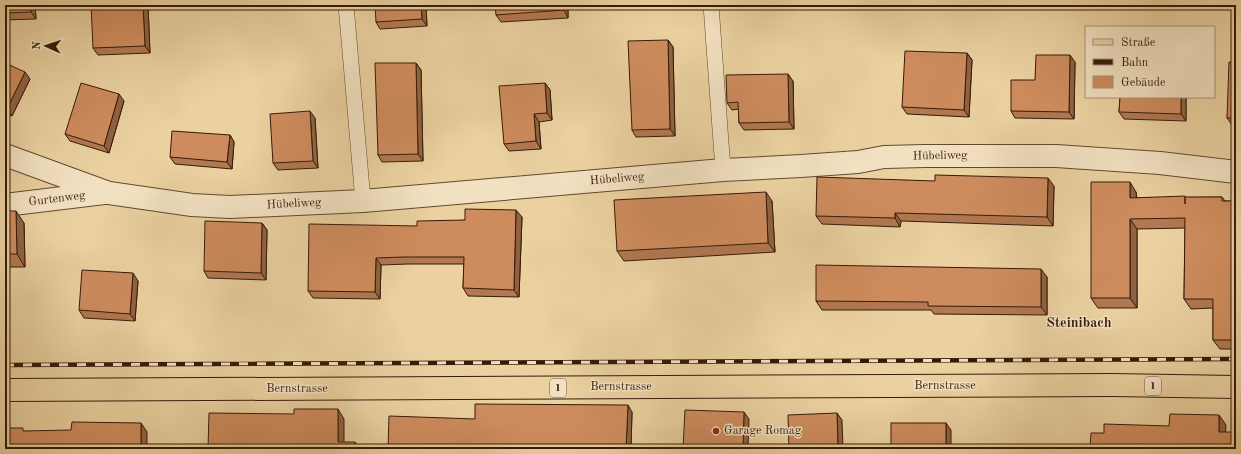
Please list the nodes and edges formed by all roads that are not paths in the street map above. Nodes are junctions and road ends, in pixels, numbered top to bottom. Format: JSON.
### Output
{"nodes":[{"id":1,"x":346,"y":5,"type":"edge"},
{"id":2,"x":711,"y":5,"type":"edge"},
{"id":3,"x":5,"y":155,"type":"edge"},
{"id":4,"x":723,"y":170,"type":"junction"},
{"id":5,"x":1236,"y":172,"type":"edge"},
{"id":6,"x":109,"y":192,"type":"junction"},
{"id":7,"x":363,"y":201,"type":"junction"},
{"id":8,"x":5,"y":205,"type":"edge"},
{"id":9,"x":1236,"y":387,"type":"edge"},
{"id":10,"x":5,"y":390,"type":"edge"}],
"edges":[{"from":1,"to":7,"type":"lane"},
{"from":2,"to":4,"type":"lane"},
{"from":3,"to":6,"type":"street","name":"Hübeliweg"},
{"from":4,"to":5,"type":"street","name":"Hübeliweg"},
{"from":4,"to":7,"type":"street","name":"Hübeliweg"},
{"from":6,"to":7,"type":"street","name":"Hübeliweg"},
{"from":6,"to":8,"type":"street","name":"Gurtenweg"},
{"from":9,"to":10,"type":"main road","name":"Bernstrasse","number":"1"}]}
